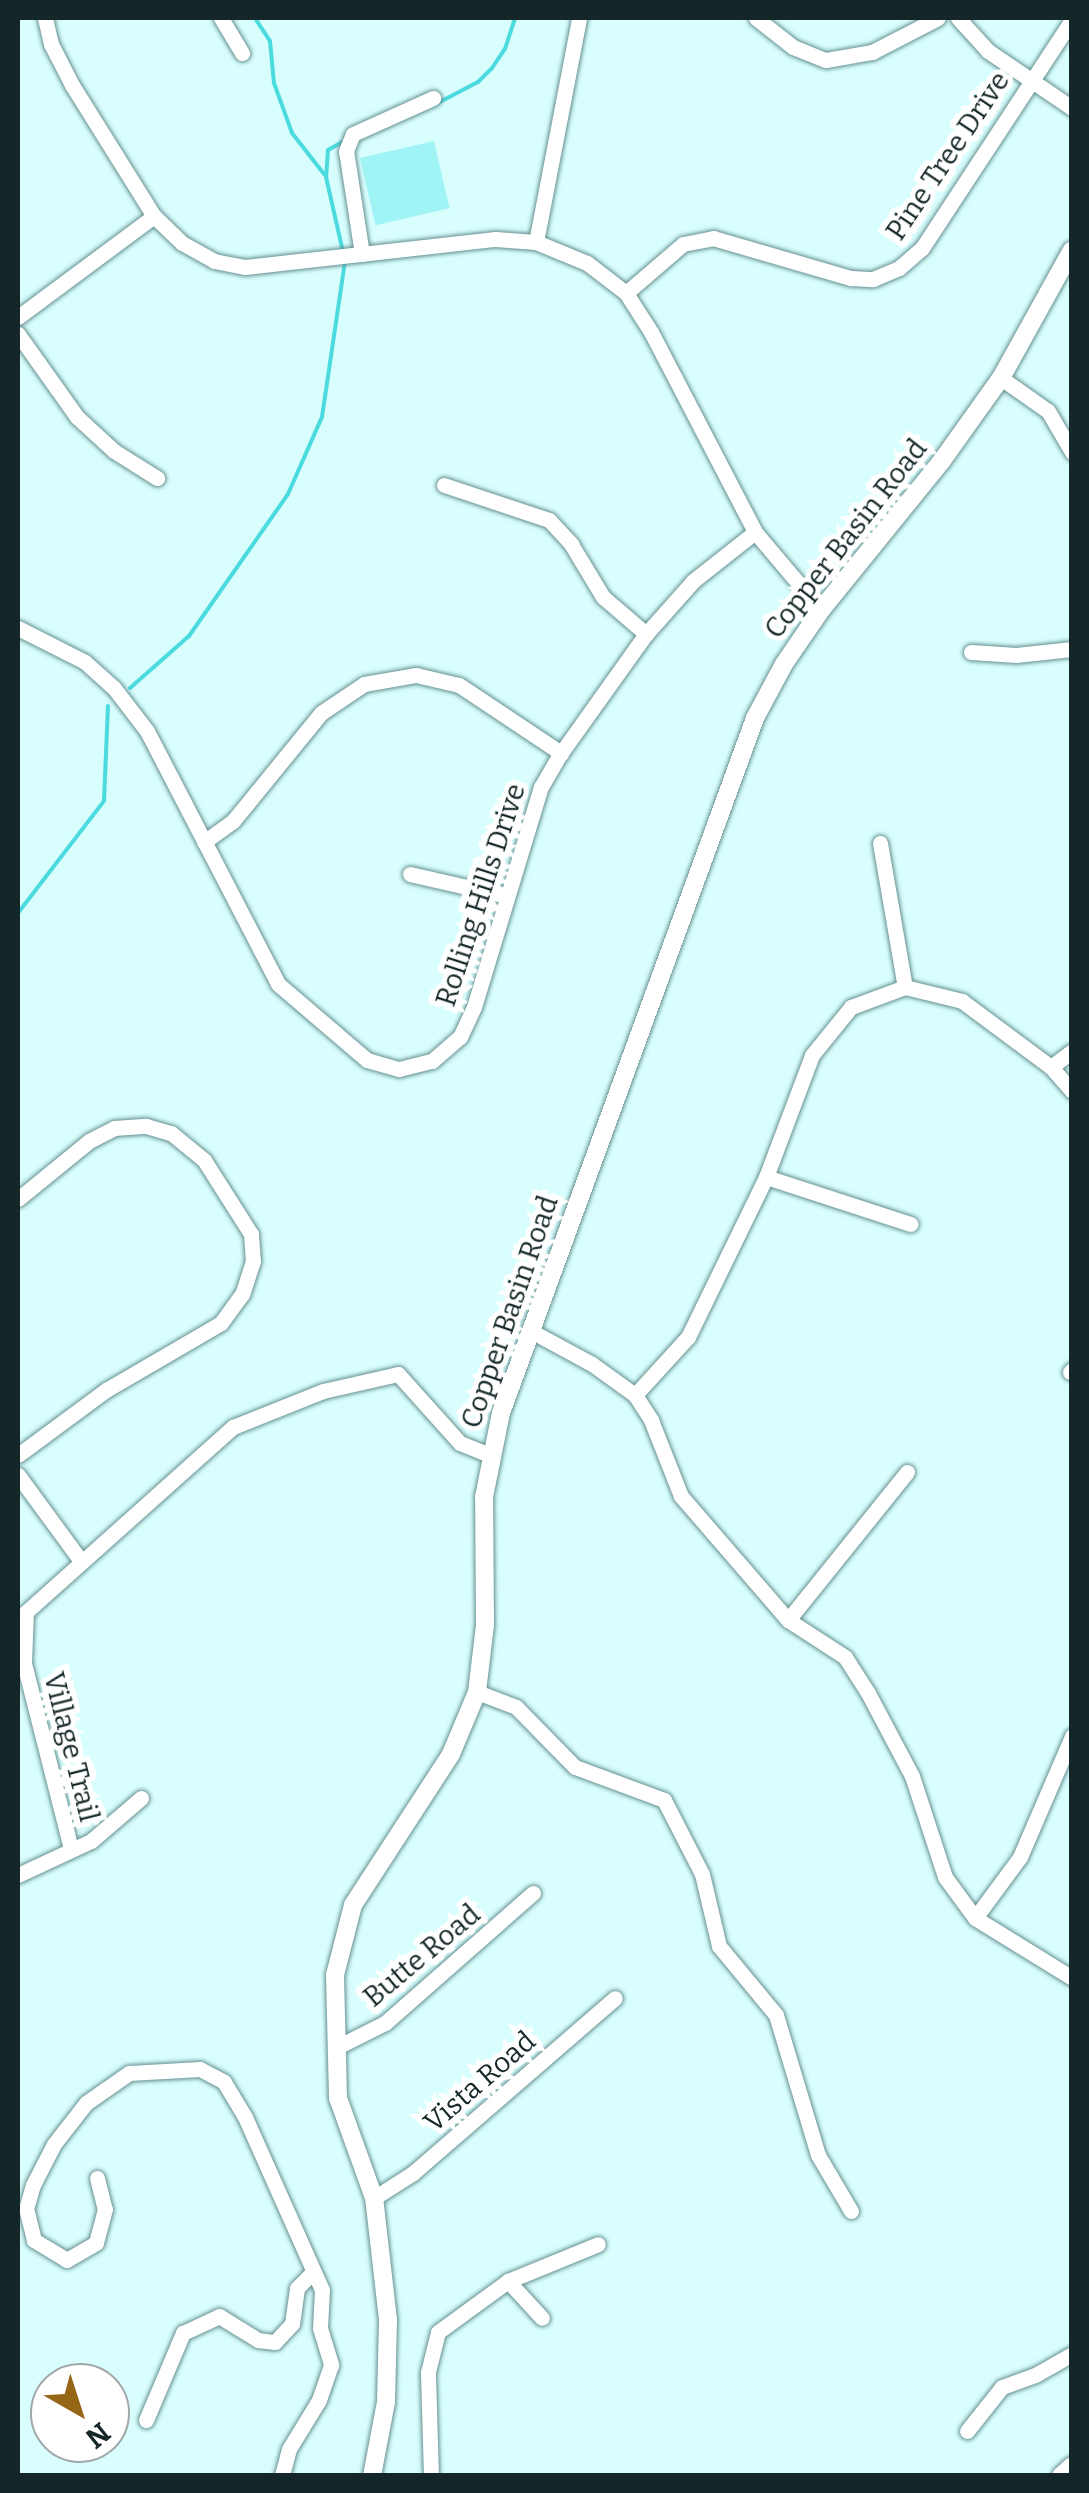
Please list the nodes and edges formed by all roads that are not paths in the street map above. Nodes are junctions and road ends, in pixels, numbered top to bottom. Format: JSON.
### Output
{"nodes":[{"id":1,"x":44,"y":18,"type":"edge"},
{"id":2,"x":221,"y":18,"type":"edge"},
{"id":3,"x":579,"y":18,"type":"edge"},
{"id":4,"x":756,"y":18,"type":"edge"},
{"id":5,"x":938,"y":18,"type":"edge"},
{"id":6,"x":958,"y":18,"type":"edge"},
{"id":7,"x":1072,"y":20,"type":"edge"},
{"id":8,"x":242,"y":54,"type":"dead end"},
{"id":9,"x":1030,"y":80,"type":"junction"},
{"id":10,"x":434,"y":98,"type":"dead end"},
{"id":11,"x":1072,"y":108,"type":"edge"},
{"id":12,"x":154,"y":216,"type":"junction"},
{"id":13,"x":536,"y":242,"type":"junction"},
{"id":14,"x":357,"y":255,"type":"junction"},
{"id":15,"x":1069,"y":260,"type":"edge"},
{"id":16,"x":626,"y":293,"type":"junction"},
{"id":17,"x":18,"y":318,"type":"edge"},
{"id":18,"x":18,"y":334,"type":"edge"},
{"id":19,"x":1001,"y":378,"type":"junction"},
{"id":20,"x":1072,"y":452,"type":"edge"},
{"id":21,"x":157,"y":478,"type":"dead end"},
{"id":22,"x":444,"y":485,"type":"dead end"},
{"id":23,"x":755,"y":532,"type":"junction"},
{"id":24,"x":821,"y":610,"type":"junction"},
{"id":25,"x":18,"y":628,"type":"edge"},
{"id":26,"x":646,"y":634,"type":"junction"},
{"id":27,"x":1072,"y":649,"type":"edge"},
{"id":28,"x":971,"y":652,"type":"dead end"},
{"id":29,"x":561,"y":753,"type":"junction"},
{"id":30,"x":204,"y":842,"type":"junction"},
{"id":31,"x":880,"y":843,"type":"dead end"},
{"id":32,"x":410,"y":874,"type":"dead end"},
{"id":33,"x":506,"y":896,"type":"junction"},
{"id":34,"x":905,"y":987,"type":"junction"},
{"id":35,"x":1072,"y":1051,"type":"edge"},
{"id":36,"x":1051,"y":1067,"type":"junction"},
{"id":37,"x":1072,"y":1091,"type":"edge"},
{"id":38,"x":766,"y":1177,"type":"junction"},
{"id":39,"x":18,"y":1200,"type":"edge"},
{"id":40,"x":911,"y":1224,"type":"dead end"},
{"id":41,"x":530,"y":1331,"type":"junction"},
{"id":42,"x":635,"y":1395,"type":"junction"},
{"id":43,"x":18,"y":1455,"type":"edge"},
{"id":44,"x":490,"y":1455,"type":"junction"},
{"id":45,"x":908,"y":1472,"type":"dead end"},
{"id":46,"x":18,"y":1474,"type":"edge"},
{"id":47,"x":81,"y":1561,"type":"junction"},
{"id":48,"x":22,"y":1611,"type":"edge"},
{"id":49,"x":788,"y":1620,"type":"junction"},
{"id":50,"x":477,"y":1692,"type":"junction"},
{"id":51,"x":1072,"y":1736,"type":"edge"},
{"id":52,"x":142,"y":1798,"type":"dead end"},
{"id":53,"x":71,"y":1849,"type":"junction"},
{"id":54,"x":18,"y":1875,"type":"edge"},
{"id":55,"x":533,"y":1894,"type":"dead end"},
{"id":56,"x":975,"y":1918,"type":"junction"},
{"id":57,"x":1072,"y":1978,"type":"edge"},
{"id":58,"x":615,"y":1998,"type":"dead end"},
{"id":59,"x":337,"y":2047,"type":"junction"},
{"id":60,"x":97,"y":2178,"type":"dead end"},
{"id":61,"x":374,"y":2198,"type":"junction"},
{"id":62,"x":851,"y":2211,"type":"dead end"},
{"id":63,"x":598,"y":2244,"type":"dead end"},
{"id":64,"x":313,"y":2272,"type":"junction"},
{"id":65,"x":508,"y":2282,"type":"junction"},
{"id":66,"x":542,"y":2318,"type":"dead end"},
{"id":67,"x":1072,"y":2354,"type":"edge"},
{"id":68,"x":146,"y":2420,"type":"dead end"},
{"id":69,"x":967,"y":2432,"type":"dead end"},
{"id":70,"x":1072,"y":2466,"type":"edge"},
{"id":71,"x":282,"y":2476,"type":"edge"},
{"id":72,"x":372,"y":2476,"type":"edge"},
{"id":73,"x":430,"y":2476,"type":"edge"},
{"id":74,"x":1061,"y":2476,"type":"edge"}],
"edges":[{"from":1,"to":12,"type":"street"},
{"from":2,"to":8,"type":"street"},
{"from":3,"to":13,"type":"street"},
{"from":4,"to":5,"type":"street"},
{"from":6,"to":9,"type":"street"},
{"from":7,"to":9,"type":"street","name":"Pine Tree Drive"},
{"from":9,"to":11,"type":"street"},
{"from":9,"to":16,"type":"street","name":"Pine Tree Drive"},
{"from":10,"to":14,"type":"street"},
{"from":12,"to":14,"type":"street"},
{"from":12,"to":17,"type":"street"},
{"from":13,"to":14,"type":"street"},
{"from":13,"to":16,"type":"street"},
{"from":15,"to":19,"type":"street","name":"Copper Basin Road"},
{"from":16,"to":23,"type":"street"},
{"from":18,"to":21,"type":"street"},
{"from":19,"to":20,"type":"street"},
{"from":19,"to":24,"type":"street","name":"Copper Basin Road"},
{"from":22,"to":26,"type":"street"},
{"from":23,"to":24,"type":"street"},
{"from":23,"to":26,"type":"street","name":"Rolling Hills Drive"},
{"from":24,"to":41,"type":"street","name":"Copper Basin Road"},
{"from":25,"to":30,"type":"street","name":"Rolling Hills Drive"},
{"from":26,"to":29,"type":"street","name":"Rolling Hills Drive"},
{"from":27,"to":28,"type":"street"},
{"from":29,"to":30,"type":"street"},
{"from":29,"to":33,"type":"street","name":"Rolling Hills Drive"},
{"from":30,"to":33,"type":"street","name":"Rolling Hills Drive"},
{"from":31,"to":34,"type":"street"},
{"from":32,"to":33,"type":"street"},
{"from":34,"to":36,"type":"street"},
{"from":34,"to":38,"type":"street"},
{"from":35,"to":36,"type":"street"},
{"from":36,"to":37,"type":"street"},
{"from":38,"to":40,"type":"street"},
{"from":38,"to":42,"type":"street"},
{"from":39,"to":43,"type":"street"},
{"from":41,"to":42,"type":"street"},
{"from":41,"to":44,"type":"street","name":"Copper Basin Road"},
{"from":42,"to":49,"type":"street"},
{"from":44,"to":47,"type":"street","name":"Village Trail"},
{"from":44,"to":50,"type":"street","name":"Copper Basin Road"},
{"from":45,"to":49,"type":"street"},
{"from":46,"to":47,"type":"street"},
{"from":47,"to":48,"type":"street","name":"Village Trail"},
{"from":48,"to":53,"type":"street","name":"Village Trail"},
{"from":49,"to":56,"type":"street"},
{"from":50,"to":59,"type":"street","name":"Copper Basin Road"},
{"from":50,"to":62,"type":"street"},
{"from":51,"to":56,"type":"street"},
{"from":52,"to":53,"type":"street"},
{"from":53,"to":54,"type":"street"},
{"from":55,"to":59,"type":"street","name":"Butte Road"},
{"from":56,"to":57,"type":"street"},
{"from":58,"to":61,"type":"street","name":"Vista Road"},
{"from":59,"to":61,"type":"street","name":"Copper Basin Road"},
{"from":60,"to":64,"type":"street"},
{"from":61,"to":72,"type":"street","name":"Copper Basin Road"},
{"from":63,"to":65,"type":"street"},
{"from":64,"to":68,"type":"street"},
{"from":64,"to":71,"type":"street"},
{"from":65,"to":66,"type":"street"},
{"from":65,"to":73,"type":"street"},
{"from":67,"to":69,"type":"street"},
{"from":70,"to":74,"type":"street"}]}
